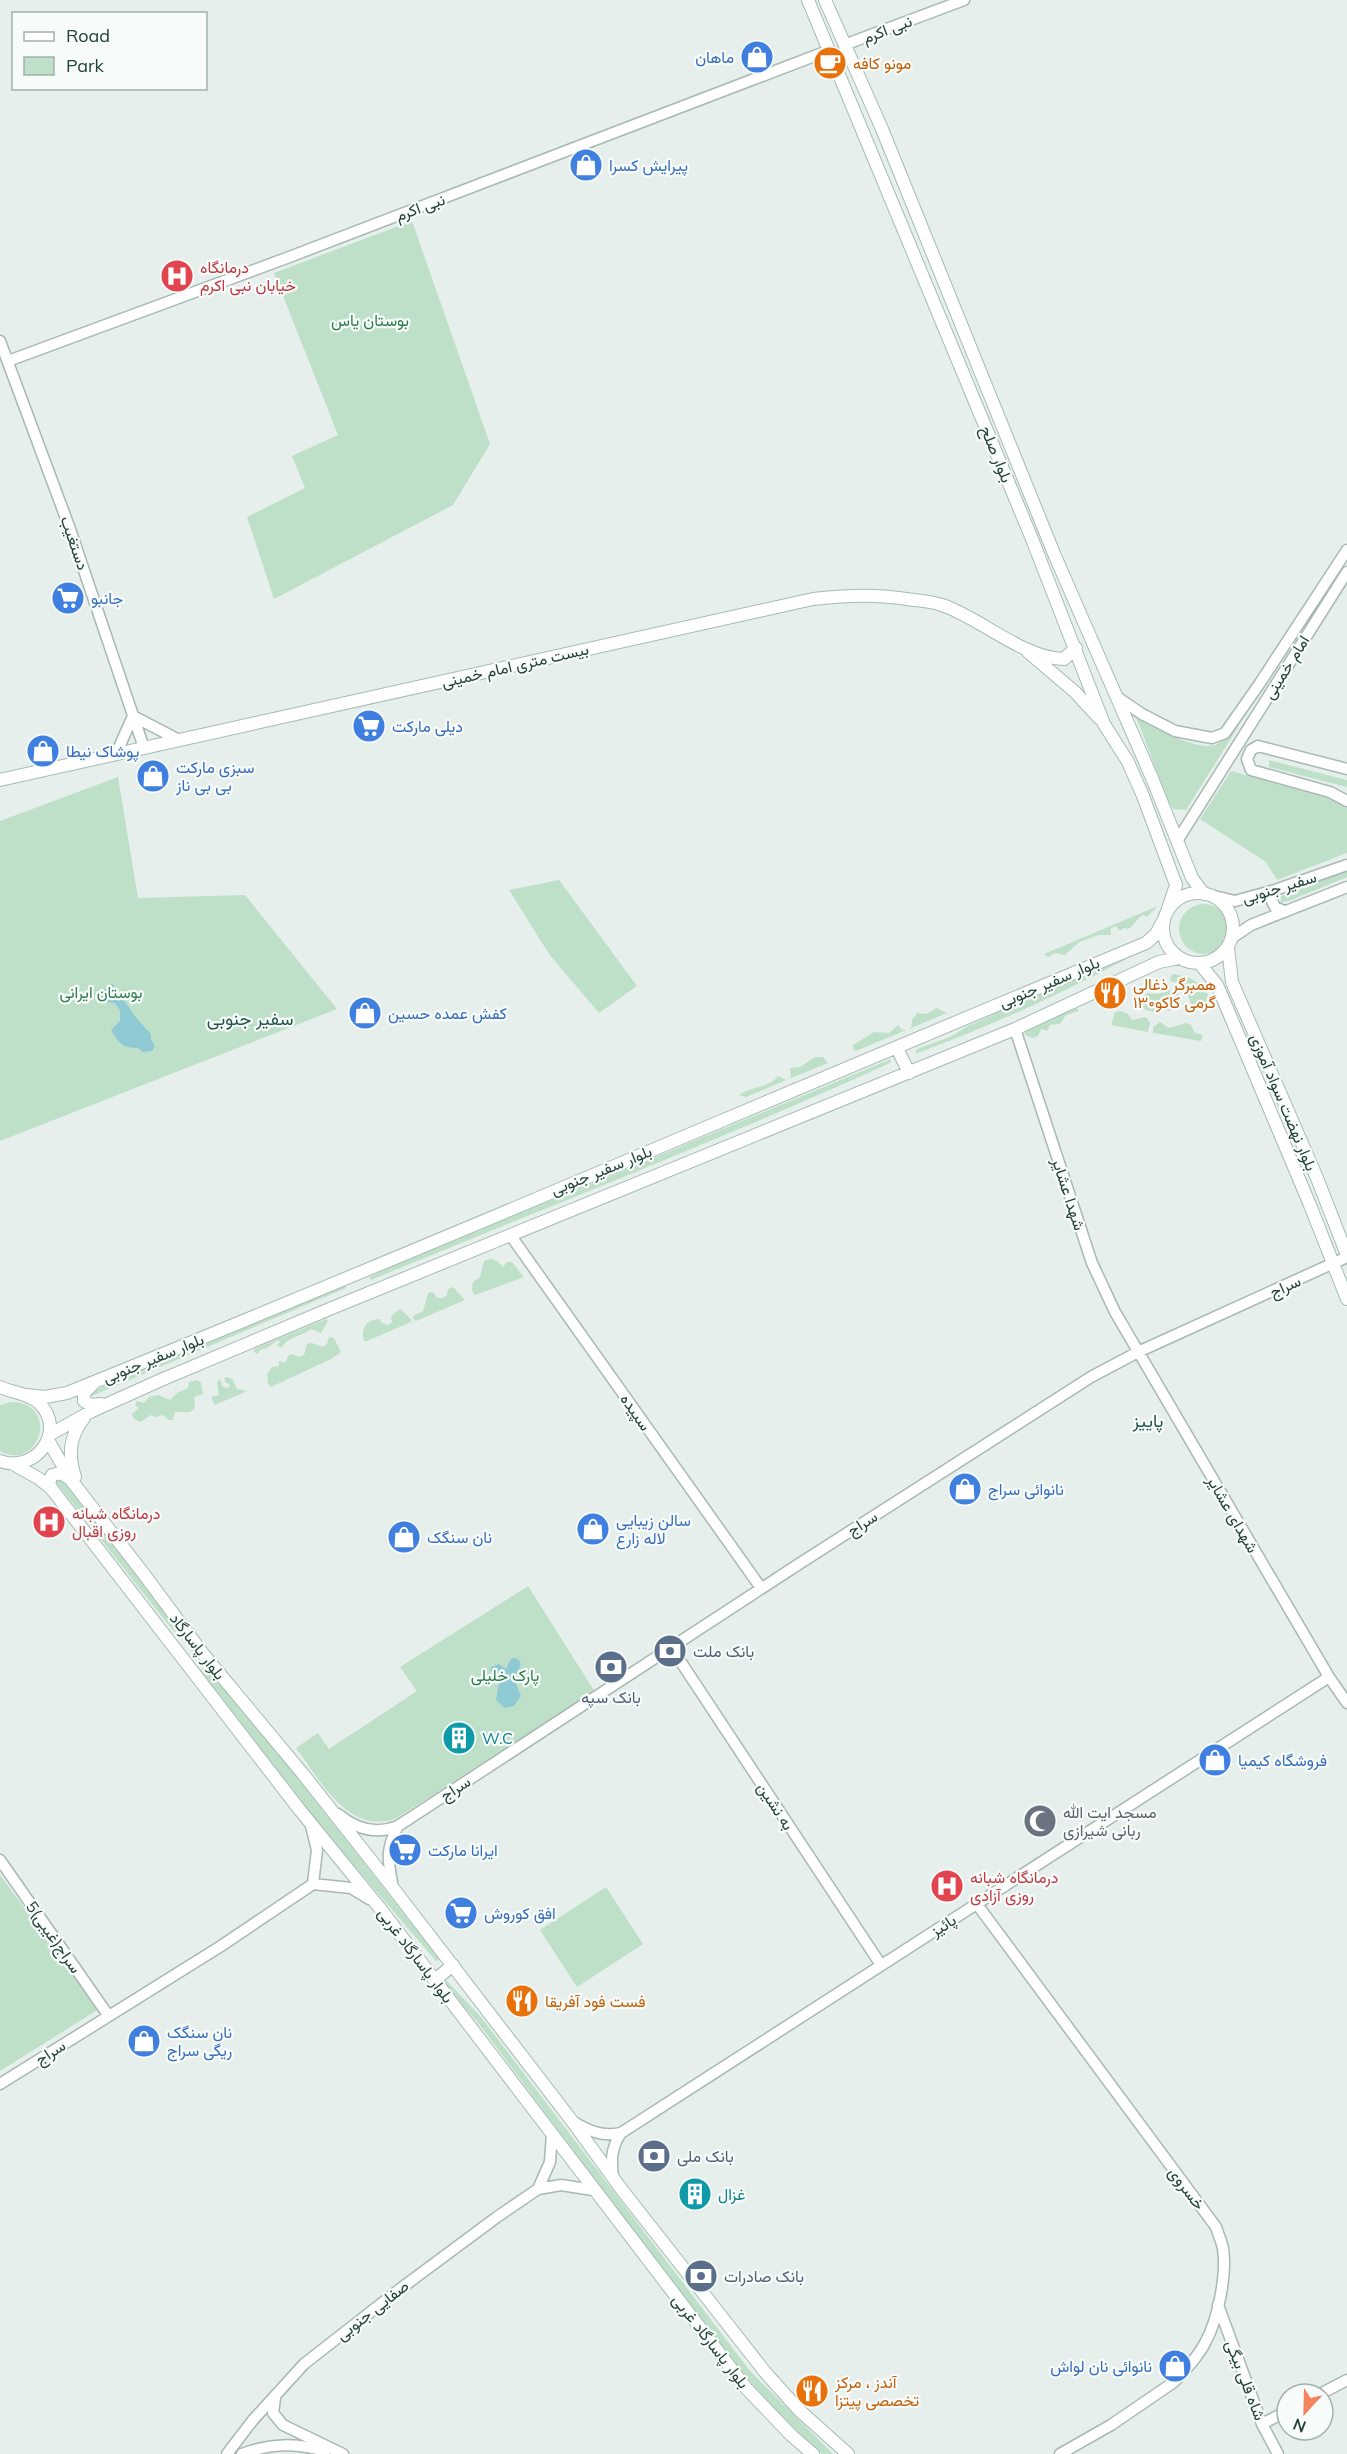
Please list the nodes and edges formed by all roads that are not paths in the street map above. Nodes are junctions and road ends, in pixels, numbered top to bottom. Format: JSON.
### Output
{"nodes":[{"id":1,"x":808,"y":0,"type":"edge"},
{"id":2,"x":825,"y":0,"type":"edge"},
{"id":3,"x":964,"y":0,"type":"edge"},
{"id":4,"x":844,"y":45,"type":"junction"},
{"id":5,"x":830,"y":50,"type":"junction"},
{"id":6,"x":0,"y":341,"type":"edge"},
{"id":7,"x":8,"y":361,"type":"junction"},
{"id":8,"x":989,"y":395,"type":"junction"},
{"id":9,"x":975,"y":401,"type":"junction"},
{"id":10,"x":1347,"y":550,"type":"edge"},
{"id":11,"x":1347,"y":572,"type":"edge"},
{"id":12,"x":1023,"y":647,"type":"junction"},
{"id":13,"x":1076,"y":648,"type":"junction"},
{"id":14,"x":1272,"y":664,"type":"junction"},
{"id":15,"x":1283,"y":672,"type":"junction"},
{"id":16,"x":1117,"y":697,"type":"junction"},
{"id":17,"x":133,"y":716,"type":"junction"},
{"id":18,"x":1104,"y":724,"type":"junction"},
{"id":19,"x":179,"y":740,"type":"junction"},
{"id":20,"x":144,"y":748,"type":"junction"},
{"id":21,"x":116,"y":754,"type":"junction"},
{"id":22,"x":1347,"y":769,"type":"edge"},
{"id":23,"x":0,"y":780,"type":"edge"},
{"id":24,"x":1347,"y":801,"type":"edge"},
{"id":25,"x":1178,"y":841,"type":"junction"},
{"id":26,"x":1345,"y":864,"type":"edge"},
{"id":27,"x":1347,"y":887,"type":"edge"},
{"id":28,"x":1275,"y":890,"type":"junction"},
{"id":29,"x":1207,"y":894,"type":"junction"},
{"id":30,"x":1284,"y":911,"type":"junction"},
{"id":31,"x":1166,"y":914,"type":"junction"},
{"id":32,"x":1230,"y":943,"type":"junction"},
{"id":33,"x":1126,"y":951,"type":"junction"},
{"id":34,"x":1179,"y":958,"type":"junction"},
{"id":35,"x":1200,"y":964,"type":"junction"},
{"id":36,"x":1135,"y":972,"type":"junction"},
{"id":37,"x":1243,"y":1009,"type":"junction"},
{"id":38,"x":1229,"y":1013,"type":"junction"},
{"id":39,"x":1015,"y":1029,"type":"junction"},
{"id":40,"x":897,"y":1048,"type":"junction"},
{"id":41,"x":909,"y":1073,"type":"junction"},
{"id":42,"x":511,"y":1236,"type":"junction"},
{"id":43,"x":1347,"y":1256,"type":"edge"},
{"id":44,"x":1333,"y":1264,"type":"junction"},
{"id":45,"x":355,"y":1276,"type":"junction"},
{"id":46,"x":366,"y":1295,"type":"junction"},
{"id":47,"x":1347,"y":1299,"type":"edge"},
{"id":48,"x":1138,"y":1352,"type":"junction"},
{"id":49,"x":96,"y":1382,"type":"junction"},
{"id":50,"x":0,"y":1386,"type":"edge"},
{"id":51,"x":21,"y":1394,"type":"junction"},
{"id":52,"x":114,"y":1401,"type":"junction"},
{"id":53,"x":89,"y":1413,"type":"junction"},
{"id":54,"x":49,"y":1438,"type":"junction"},
{"id":55,"x":6,"y":1463,"type":"edge"},
{"id":56,"x":74,"y":1485,"type":"junction"},
{"id":57,"x":52,"y":1490,"type":"junction"},
{"id":58,"x":761,"y":1588,"type":"junction"},
{"id":59,"x":671,"y":1647,"type":"junction"},
{"id":60,"x":204,"y":1655,"type":"junction"},
{"id":61,"x":190,"y":1668,"type":"junction"},
{"id":62,"x":1329,"y":1677,"type":"junction"},
{"id":63,"x":1347,"y":1703,"type":"edge"},
{"id":64,"x":324,"y":1802,"type":"junction"},
{"id":65,"x":309,"y":1822,"type":"junction"},
{"id":66,"x":398,"y":1826,"type":"junction"},
{"id":67,"x":358,"y":1843,"type":"joint"},
{"id":68,"x":0,"y":1860,"type":"edge"},
{"id":69,"x":313,"y":1884,"type":"junction"},
{"id":70,"x":393,"y":1888,"type":"junction"},
{"id":71,"x":976,"y":1904,"type":"junction"},
{"id":72,"x":379,"y":1907,"type":"junction"},
{"id":73,"x":453,"y":1965,"type":"junction"},
{"id":74,"x":881,"y":1965,"type":"junction"},
{"id":75,"x":435,"y":1980,"type":"junction"},
{"id":76,"x":108,"y":2015,"type":"junction"},
{"id":77,"x":0,"y":2084,"type":"edge"},
{"id":78,"x":572,"y":2121,"type":"junction"},
{"id":79,"x":552,"y":2133,"type":"junction"},
{"id":80,"x":621,"y":2133,"type":"junction"},
{"id":81,"x":613,"y":2177,"type":"junction"},
{"id":82,"x":538,"y":2189,"type":"junction"},
{"id":83,"x":593,"y":2190,"type":"junction"},
{"id":84,"x":1218,"y":2305,"type":"junction"},
{"id":85,"x":278,"y":2392,"type":"junction"},
{"id":86,"x":1275,"y":2417,"type":"edge"},
{"id":87,"x":1262,"y":2424,"type":"junction"},
{"id":88,"x":227,"y":2454,"type":"edge"},
{"id":89,"x":242,"y":2454,"type":"edge"},
{"id":90,"x":337,"y":2454,"type":"edge"},
{"id":91,"x":343,"y":2454,"type":"edge"},
{"id":92,"x":813,"y":2454,"type":"edge"},
{"id":93,"x":848,"y":2454,"type":"edge"},
{"id":94,"x":1060,"y":2454,"type":"edge"},
{"id":95,"x":1278,"y":2454,"type":"edge"}],
"edges":[{"from":1,"to":5,"type":"main road","name":"بلوار صلح"},
{"from":2,"to":4,"type":"main road","name":"بلوار صلح"},
{"from":3,"to":4,"type":"street","name":"نبی اکرم"},
{"from":4,"to":8,"type":"main road","name":"بلوار صلح"},
{"from":5,"to":7,"type":"street","name":"نبی اکرم"},
{"from":5,"to":9,"type":"main road","name":"بلوار صلح"},
{"from":6,"to":7,"type":"street","name":"دستغیب"},
{"from":7,"to":17,"type":"street","name":"دستغیب"},
{"from":8,"to":9,"type":"main road"},
{"from":8,"to":16,"type":"main road","name":"بلوار صلح"},
{"from":9,"to":13,"type":"main road","name":"بلوار صلح"},
{"from":10,"to":14,"type":"street","name":"امام خمینی"},
{"from":11,"to":15,"type":"street","name":"امام خمینی"},
{"from":12,"to":13,"type":"main road"},
{"from":12,"to":18,"type":"main road"},
{"from":12,"to":19,"type":"main road","name":"بیست متری امام خمینی"},
{"from":13,"to":18,"type":"main road","name":"بلوار صلح"},
{"from":14,"to":15,"type":"street"},
{"from":14,"to":16,"type":"street","name":"امام خمینی"},
{"from":15,"to":25,"type":"street","name":"امام خمینی"},
{"from":16,"to":25,"type":"main road","name":"بلوار صلح"},
{"from":17,"to":19,"type":"street"},
{"from":17,"to":20,"type":"street","name":"دستغیب"},
{"from":17,"to":21,"type":"street"},
{"from":18,"to":31,"type":"main road","name":"بلوار صلح"},
{"from":19,"to":20,"type":"main road","name":"بیست متری امام خمینی"},
{"from":20,"to":21,"type":"main road","name":"بیست متری امام خمینی"},
{"from":21,"to":23,"type":"main road","name":"بیست متری امام خمینی"},
{"from":22,"to":24,"type":"street"},
{"from":25,"to":29,"type":"main road","name":"بلوار صلح"},
{"from":26,"to":28,"type":"street","name":"سفیر جنوبی"},
{"from":27,"to":30,"type":"street","name":"سفیر جنوبی"},
{"from":28,"to":29,"type":"street","name":"سفیر جنوبی"},
{"from":28,"to":30,"type":"street"},
{"from":29,"to":31,"type":"main road"},
{"from":29,"to":32,"type":"main road"},
{"from":30,"to":32,"type":"street","name":"سفیر جنوبی"},
{"from":31,"to":33,"type":"main road","name":"بلوار سفیر جنوبی"},
{"from":31,"to":34,"type":"main road"},
{"from":32,"to":35,"type":"main road"},
{"from":32,"to":37,"type":"main road","name":"بلوار نهضت سواد آموزی"},
{"from":33,"to":36,"type":"main road"},
{"from":33,"to":40,"type":"main road","name":"بلوار سفیر جنوبی"},
{"from":34,"to":35,"type":"main road"},
{"from":34,"to":36,"type":"main road","name":"بلوار سفیر جنوبی"},
{"from":35,"to":38,"type":"main road","name":"بلوار نهضت سواد آموزی"},
{"from":36,"to":39,"type":"main road","name":"بلوار سفیر جنوبی"},
{"from":37,"to":38,"type":"main road"},
{"from":37,"to":43,"type":"main road","name":"بلوار نهضت سواد آموزی"},
{"from":38,"to":44,"type":"main road","name":"بلوار نهضت سواد آموزی"},
{"from":39,"to":41,"type":"main road","name":"بلوار سفیر جنوبی"},
{"from":39,"to":48,"type":"street","name":"شهدا عشایر"},
{"from":40,"to":41,"type":"main road"},
{"from":40,"to":45,"type":"main road","name":"بلوار سفیر جنوبی"},
{"from":41,"to":42,"type":"main road","name":"بلوار سفیر جنوبی"},
{"from":42,"to":46,"type":"main road","name":"بلوار سفیر جنوبی"},
{"from":42,"to":58,"type":"street","name":"سپیده"},
{"from":43,"to":44,"type":"street","name":"سراج"},
{"from":44,"to":47,"type":"main road","name":"بلوار نهضت سواد آموزی"},
{"from":44,"to":48,"type":"street","name":"سراج"},
{"from":45,"to":46,"type":"main road"},
{"from":45,"to":49,"type":"main road","name":"بلوار سفیر جنوبی"},
{"from":46,"to":52,"type":"main road","name":"بلوار سفیر جنوبی"},
{"from":48,"to":58,"type":"street","name":"سراج"},
{"from":48,"to":62,"type":"street","name":"شهدای عشایر"},
{"from":49,"to":51,"type":"main road","name":"بلوار سفیر جنوبی"},
{"from":49,"to":52,"type":"main road"},
{"from":50,"to":51,"type":"main road"},
{"from":51,"to":54,"type":"main road","name":"بلوار پاسارگاد"},
{"from":52,"to":53,"type":"main road","name":"بلوار سفیر جنوبی"},
{"from":53,"to":54,"type":"main road","name":"بلوار سفیر جنوبی"},
{"from":53,"to":56,"type":"main road"},
{"from":54,"to":55,"type":"main road","name":"بلوار سفیر جنوبی"},
{"from":54,"to":56,"type":"main road","name":"بلوار پاسارگاد"},
{"from":55,"to":57,"type":"main road","name":"بلوار پاسارگاد غربی"},
{"from":56,"to":57,"type":"main road"},
{"from":56,"to":60,"type":"main road","name":"بلوار پاسارگاد"},
{"from":57,"to":61,"type":"main road","name":"بلوار پاسارگاد غربی"},
{"from":58,"to":59,"type":"street","name":"سراج"},
{"from":59,"to":66,"type":"street","name":"سراج"},
{"from":59,"to":74,"type":"street","name":"به نشین"},
{"from":60,"to":61,"type":"main road"},
{"from":60,"to":64,"type":"main road","name":"بلوار پاسارگاد"},
{"from":61,"to":65,"type":"main road","name":"بلوار پاسارگاد غربی"},
{"from":62,"to":63,"type":"street"},
{"from":62,"to":71,"type":"street","name":"پائیز"},
{"from":64,"to":66,"type":"street"},
{"from":64,"to":67,"type":"main road","name":"بلوار پاسارگاد"},
{"from":65,"to":69,"type":"street"},
{"from":65,"to":72,"type":"main road","name":"بلوار پاسارگاد غربی"},
{"from":66,"to":70,"type":"street"},
{"from":67,"to":70,"type":"main road","name":"بلوار پاسارگاد غربی"},
{"from":68,"to":76,"type":"street","name":"5سراج(غیبی)"},
{"from":69,"to":72,"type":"street"},
{"from":69,"to":76,"type":"street","name":"سراج"},
{"from":70,"to":73,"type":"main road","name":"بلوار پاسارگاد غربی"},
{"from":71,"to":74,"type":"street","name":"پائیز"},
{"from":71,"to":84,"type":"street","name":"خسروى"},
{"from":72,"to":75,"type":"main road","name":"بلوار پاسارگاد غربی"},
{"from":73,"to":75,"type":"main road"},
{"from":73,"to":78,"type":"main road","name":"بلوار پاسارگاد غربی"},
{"from":74,"to":80,"type":"street","name":"پائیز"},
{"from":75,"to":79,"type":"main road","name":"بلوار پاسارگاد غربی"},
{"from":76,"to":77,"type":"street","name":"سراج"},
{"from":78,"to":80,"type":"street"},
{"from":78,"to":81,"type":"main road","name":"بلوار پاسارگاد غربی"},
{"from":79,"to":82,"type":"street"},
{"from":79,"to":83,"type":"main road","name":"بلوار پاسارگاد غربی"},
{"from":80,"to":81,"type":"street"},
{"from":81,"to":93,"type":"main road","name":"بلوار پاسارگاد غربی"},
{"from":82,"to":83,"type":"street"},
{"from":82,"to":85,"type":"street","name":"صفایی جنوبی"},
{"from":83,"to":92,"type":"main road","name":"بلوار پاسارگاد غربی"},
{"from":84,"to":87,"type":"street","name":"شاه قلی بیگی"},
{"from":84,"to":94,"type":"street","name":"خسروى"},
{"from":85,"to":88,"type":"street","name":"صفایی جنوبی"},
{"from":85,"to":91,"type":"street"},
{"from":86,"to":87,"type":"street"},
{"from":87,"to":95,"type":"street","name":"شاه قلی بیگی"},
{"from":89,"to":90,"type":"street"}]}
